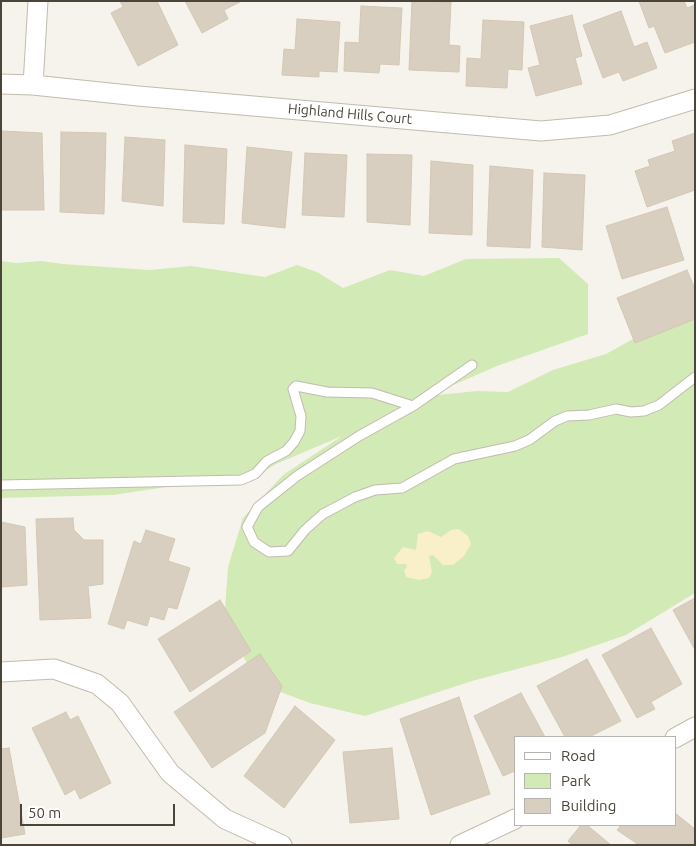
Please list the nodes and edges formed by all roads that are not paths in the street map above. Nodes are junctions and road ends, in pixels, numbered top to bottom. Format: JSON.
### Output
{"nodes":[{"id":1,"x":38,"y":1,"type":"edge"},
{"id":2,"x":1,"y":84,"type":"edge"},
{"id":3,"x":33,"y":85,"type":"junction"},
{"id":4,"x":695,"y":98,"type":"edge"},
{"id":5,"x":472,"y":365,"type":"dead end"},
{"id":6,"x":695,"y":377,"type":"edge"},
{"id":7,"x":413,"y":406,"type":"junction"},
{"id":8,"x":1,"y":485,"type":"edge"},
{"id":9,"x":1,"y":672,"type":"edge"},
{"id":10,"x":695,"y":727,"type":"edge"},
{"id":11,"x":676,"y":737,"type":"edge"},
{"id":12,"x":514,"y":819,"type":"edge"},
{"id":13,"x":282,"y":845,"type":"edge"},
{"id":14,"x":460,"y":845,"type":"edge"}],
"edges":[{"from":1,"to":3,"type":"street"},
{"from":2,"to":3,"type":"street","name":"Highland Hills Court"},
{"from":3,"to":4,"type":"street","name":"Highland Hills Court"},
{"from":5,"to":7,"type":"lane"},
{"from":6,"to":7,"type":"lane"},
{"from":7,"to":8,"type":"lane"},
{"from":9,"to":13,"type":"street"},
{"from":10,"to":11,"type":"street"},
{"from":12,"to":14,"type":"street"}]}
